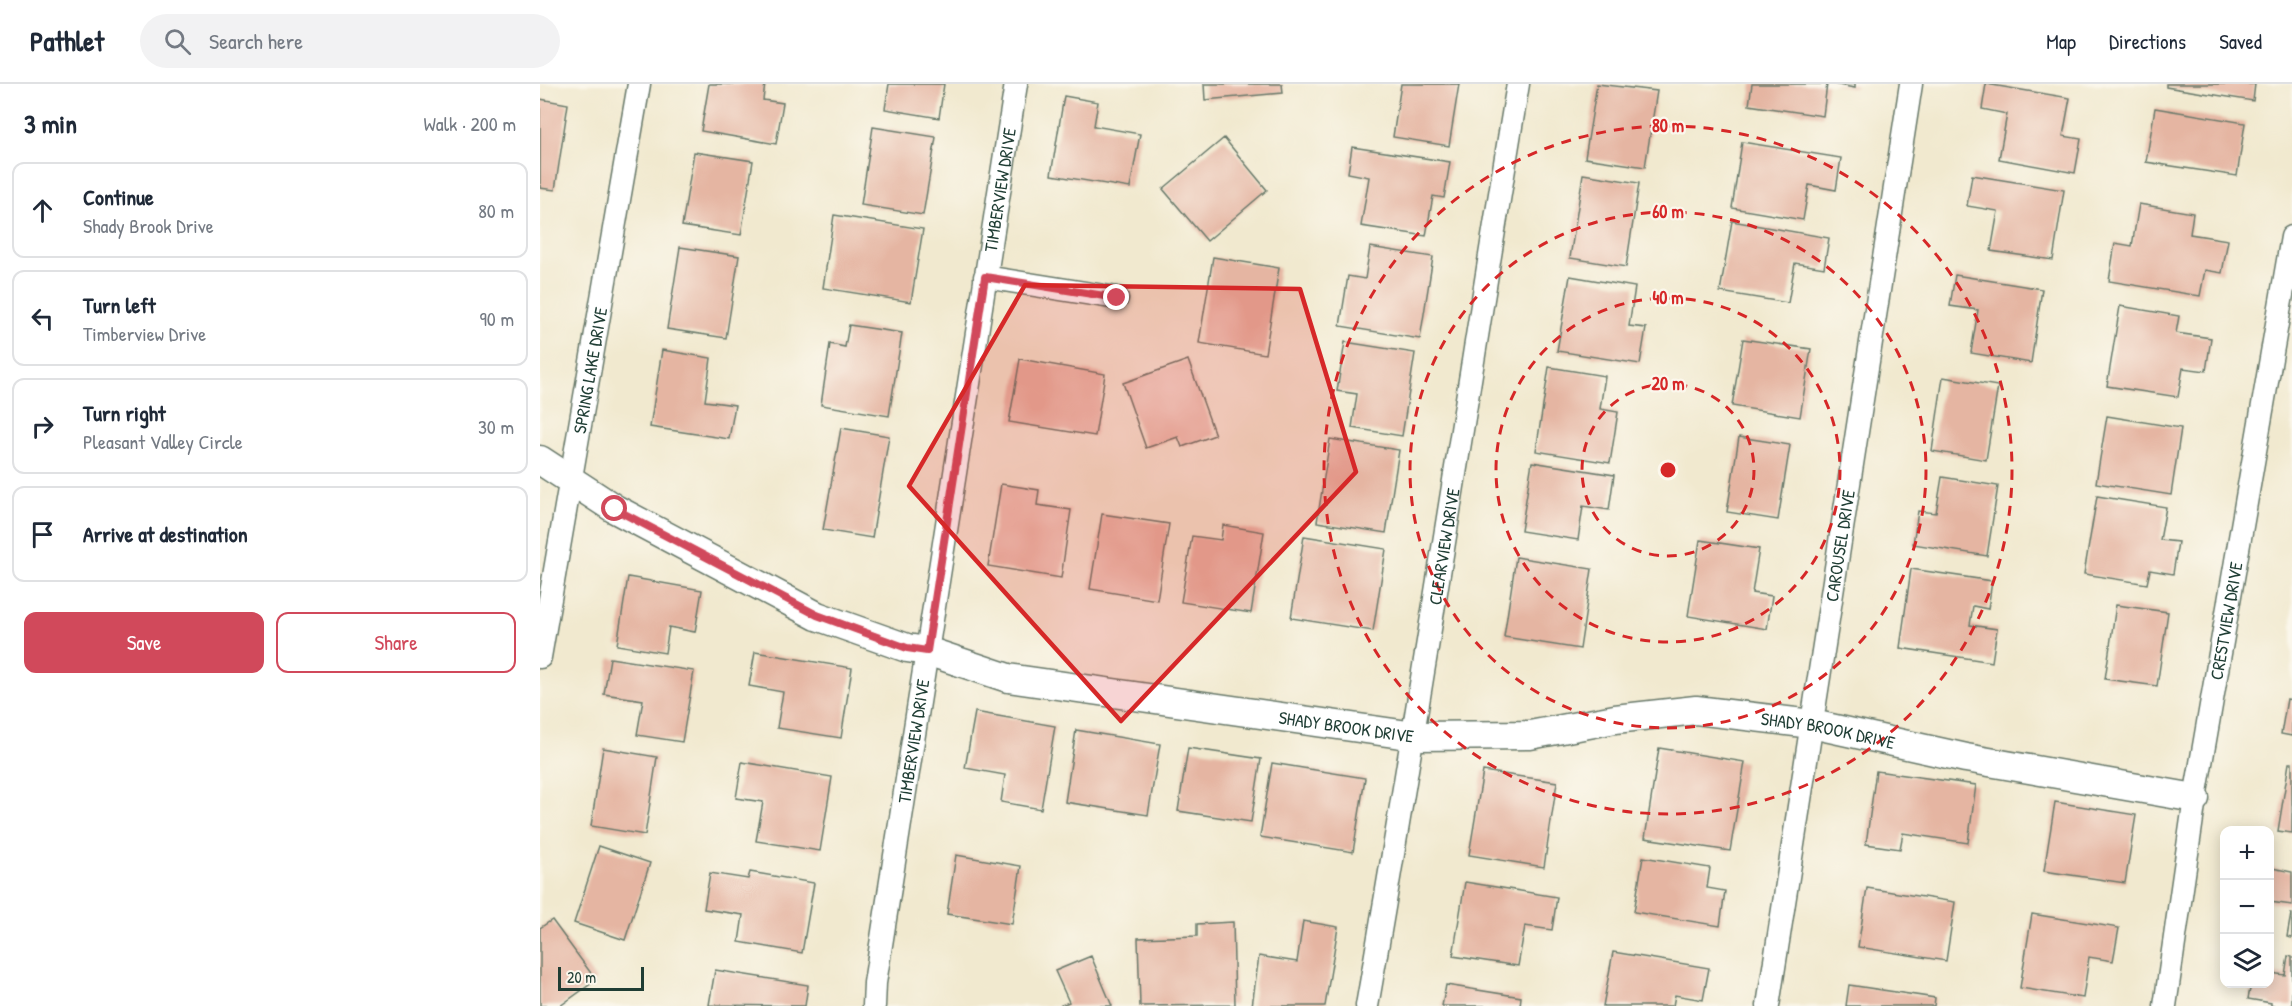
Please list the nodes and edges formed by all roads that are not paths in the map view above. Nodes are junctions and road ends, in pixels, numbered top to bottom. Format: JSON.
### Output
{"nodes":[{"id":1,"x":639,"y":84,"type":"edge"},
{"id":2,"x":1016,"y":84,"type":"edge"},
{"id":3,"x":1518,"y":84,"type":"edge"},
{"id":4,"x":1911,"y":84,"type":"edge"},
{"id":5,"x":2292,"y":237,"type":"edge"},
{"id":6,"x":985,"y":277,"type":"junction"},
{"id":7,"x":1117,"y":298,"type":"dead end"},
{"id":8,"x":540,"y":460,"type":"edge"},
{"id":9,"x":569,"y":481,"type":"junction"},
{"id":10,"x":927,"y":651,"type":"junction"},
{"id":11,"x":540,"y":657,"type":"edge"},
{"id":12,"x":1812,"y":724,"type":"junction"},
{"id":13,"x":1415,"y":736,"type":"junction"},
{"id":14,"x":2195,"y":798,"type":"junction"},
{"id":15,"x":874,"y":1006,"type":"edge"},
{"id":16,"x":1367,"y":1006,"type":"edge"},
{"id":17,"x":1768,"y":1006,"type":"edge"},
{"id":18,"x":2165,"y":1006,"type":"edge"}],
"edges":[{"from":1,"to":9,"type":"street","name":"SPRING LAKE DRIVE"},
{"from":2,"to":6,"type":"street","name":"TIMBERVIEW DRIVE"},
{"from":3,"to":13,"type":"street","name":"CLEARVIEW DRIVE"},
{"from":4,"to":12,"type":"street","name":"CAROUSEL DRIVE"},
{"from":5,"to":14,"type":"street","name":"CRESTVIEW DRIVE"},
{"from":6,"to":7,"type":"street"},
{"from":6,"to":10,"type":"street","name":"TIMBERVIEW DRIVE"},
{"from":8,"to":9,"type":"street","name":"SHADY BROOK DRIVE"},
{"from":9,"to":10,"type":"street","name":"SHADY BROOK DRIVE"},
{"from":9,"to":11,"type":"street","name":"SPRING LAKE DRIVE"},
{"from":10,"to":13,"type":"street","name":"SHADY BROOK DRIVE"},
{"from":10,"to":15,"type":"street","name":"TIMBERVIEW DRIVE"},
{"from":12,"to":13,"type":"street","name":"SHADY BROOK DRIVE"},
{"from":12,"to":14,"type":"street","name":"SHADY BROOK DRIVE"},
{"from":12,"to":17,"type":"street","name":"CAROUSEL DRIVE"},
{"from":13,"to":16,"type":"street","name":"CLEARVIEW DRIVE"},
{"from":14,"to":18,"type":"street","name":"CRESTVIEW DRIVE"}]}
